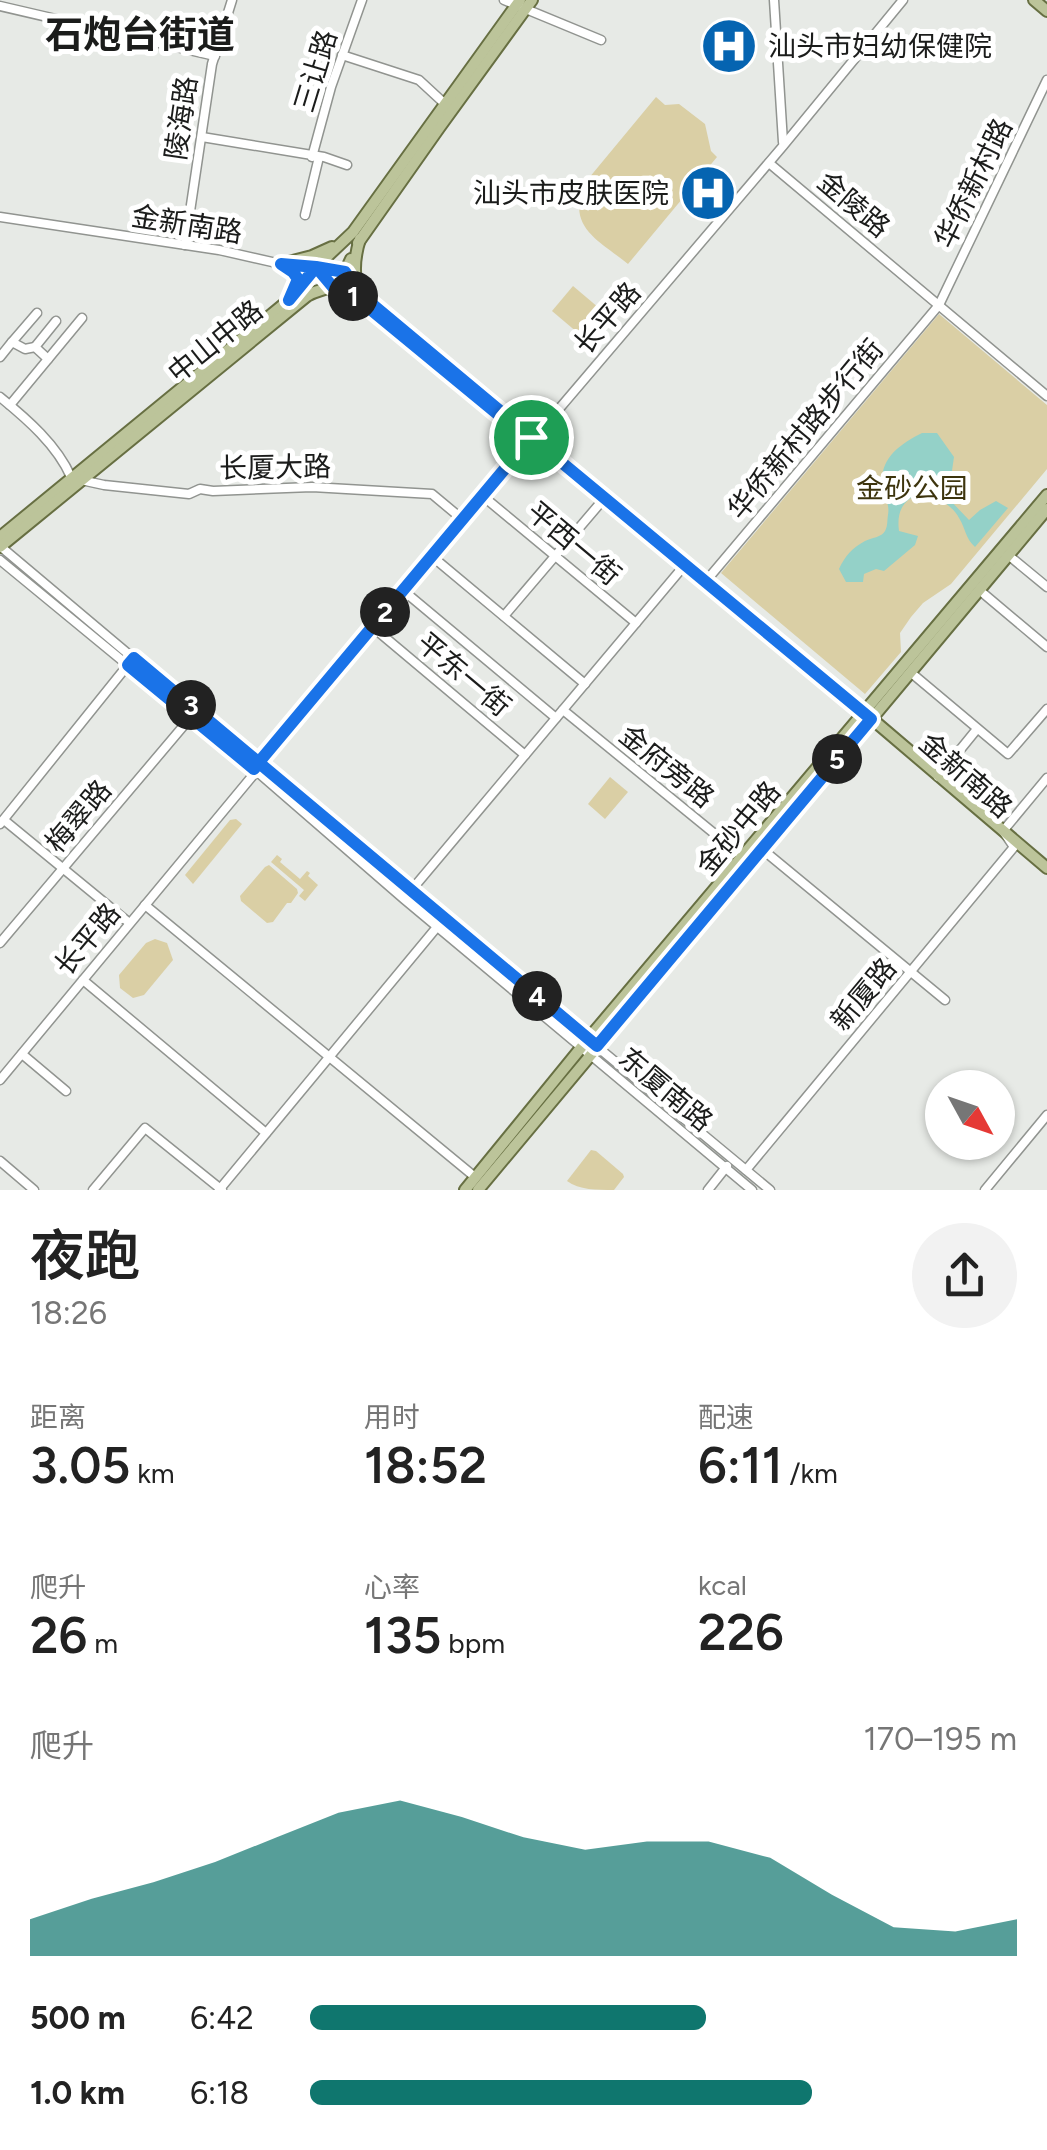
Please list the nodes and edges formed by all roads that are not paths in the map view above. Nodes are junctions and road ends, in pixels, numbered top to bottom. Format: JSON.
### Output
{"nodes":[{"id":1,"x":232,"y":0,"type":"edge"},
{"id":2,"x":362,"y":0,"type":"edge"},
{"id":3,"x":504,"y":0,"type":"edge"},
{"id":4,"x":774,"y":0,"type":"edge"},
{"id":5,"x":901,"y":0,"type":"edge"},
{"id":6,"x":1034,"y":0,"type":"edge"},
{"id":7,"x":523,"y":4,"type":"edge"},
{"id":8,"x":0,"y":6,"type":"edge"},
{"id":9,"x":1047,"y":11,"type":"edge"},
{"id":10,"x":601,"y":40,"type":"dead end"},
{"id":11,"x":342,"y":55,"type":"junction"},
{"id":12,"x":215,"y":56,"type":"junction"},
{"id":13,"x":1047,"y":80,"type":"edge"},
{"id":14,"x":445,"y":104,"type":"junction"},
{"id":15,"x":202,"y":137,"type":"junction"},
{"id":16,"x":782,"y":142,"type":"junction"},
{"id":17,"x":316,"y":157,"type":"junction"},
{"id":18,"x":769,"y":163,"type":"junction"},
{"id":19,"x":346,"y":166,"type":"dead end"},
{"id":20,"x":305,"y":215,"type":"dead end"},
{"id":21,"x":0,"y":217,"type":"edge"},
{"id":22,"x":357,"y":236,"type":"junction"},
{"id":23,"x":185,"y":245,"type":"junction"},
{"id":24,"x":281,"y":264,"type":"junction"},
{"id":25,"x":316,"y":267,"type":"junction"},
{"id":26,"x":345,"y":272,"type":"junction"},
{"id":27,"x":332,"y":286,"type":"junction"},
{"id":28,"x":308,"y":296,"type":"junction"},
{"id":29,"x":359,"y":296,"type":"junction"},
{"id":30,"x":289,"y":300,"type":"junction"},
{"id":31,"x":939,"y":305,"type":"junction"},
{"id":32,"x":37,"y":313,"type":"dead end"},
{"id":33,"x":82,"y":318,"type":"dead end"},
{"id":34,"x":56,"y":321,"type":"dead end"},
{"id":35,"x":12,"y":342,"type":"junction"},
{"id":36,"x":35,"y":347,"type":"junction"},
{"id":37,"x":0,"y":357,"type":"edge"},
{"id":38,"x":48,"y":358,"type":"junction"},
{"id":39,"x":1047,"y":396,"type":"edge"},
{"id":40,"x":0,"y":397,"type":"edge"},
{"id":41,"x":10,"y":405,"type":"junction"},
{"id":42,"x":531,"y":439,"type":"junction"},
{"id":43,"x":76,"y":479,"type":"junction"},
{"id":44,"x":1047,"y":495,"type":"edge"},
{"id":45,"x":484,"y":497,"type":"junction"},
{"id":46,"x":602,"y":500,"type":"junction"},
{"id":47,"x":1047,"y":509,"type":"edge"},
{"id":48,"x":462,"y":519,"type":"junction"},
{"id":49,"x":0,"y":536,"type":"edge"},
{"id":50,"x":0,"y":546,"type":"edge"},
{"id":51,"x":555,"y":556,"type":"junction"},
{"id":52,"x":434,"y":558,"type":"junction"},
{"id":53,"x":1013,"y":559,"type":"dead end"},
{"id":54,"x":0,"y":560,"type":"edge"},
{"id":55,"x":682,"y":567,"type":"junction"},
{"id":56,"x":706,"y":582,"type":"junction"},
{"id":57,"x":1047,"y":587,"type":"edge"},
{"id":58,"x":405,"y":592,"type":"junction"},
{"id":59,"x":984,"y":594,"type":"dead end"},
{"id":60,"x":504,"y":616,"type":"junction"},
{"id":61,"x":636,"y":622,"type":"junction"},
{"id":62,"x":374,"y":629,"type":"junction"},
{"id":63,"x":1047,"y":646,"type":"edge"},
{"id":64,"x":131,"y":661,"type":"junction"},
{"id":65,"x":914,"y":676,"type":"dead end"},
{"id":66,"x":585,"y":684,"type":"junction"},
{"id":67,"x":1047,"y":709,"type":"edge"},
{"id":68,"x":563,"y":710,"type":"junction"},
{"id":69,"x":191,"y":717,"type":"junction"},
{"id":70,"x":556,"y":718,"type":"junction"},
{"id":71,"x":867,"y":718,"type":"junction"},
{"id":72,"x":977,"y":729,"type":"junction"},
{"id":73,"x":526,"y":754,"type":"junction"},
{"id":74,"x":258,"y":767,"type":"junction"},
{"id":75,"x":938,"y":776,"type":"junction"},
{"id":76,"x":1047,"y":778,"type":"edge"},
{"id":77,"x":2,"y":822,"type":"edge"},
{"id":78,"x":1003,"y":831,"type":"junction"},
{"id":79,"x":1014,"y":847,"type":"junction"},
{"id":80,"x":762,"y":849,"type":"junction"},
{"id":81,"x":743,"y":857,"type":"junction"},
{"id":82,"x":63,"y":868,"type":"junction"},
{"id":83,"x":1047,"y":871,"type":"edge"},
{"id":84,"x":410,"y":891,"type":"junction"},
{"id":85,"x":404,"y":900,"type":"junction"},
{"id":86,"x":145,"y":905,"type":"junction"},
{"id":87,"x":127,"y":921,"type":"junction"},
{"id":88,"x":440,"y":923,"type":"junction"},
{"id":89,"x":0,"y":944,"type":"edge"},
{"id":90,"x":911,"y":972,"type":"junction"},
{"id":91,"x":83,"y":980,"type":"junction"},
{"id":92,"x":945,"y":1000,"type":"dead end"},
{"id":93,"x":589,"y":1046,"type":"junction"},
{"id":94,"x":22,"y":1054,"type":"junction"},
{"id":95,"x":330,"y":1056,"type":"junction"},
{"id":96,"x":0,"y":1076,"type":"edge"},
{"id":97,"x":66,"y":1090,"type":"dead end"},
{"id":98,"x":1047,"y":1114,"type":"edge"},
{"id":99,"x":266,"y":1134,"type":"junction"},
{"id":100,"x":734,"y":1160,"type":"junction"},
{"id":101,"x":0,"y":1161,"type":"edge"},
{"id":102,"x":726,"y":1168,"type":"junction"},
{"id":103,"x":746,"y":1170,"type":"junction"},
{"id":104,"x":475,"y":1178,"type":"junction"},
{"id":105,"x":34,"y":1190,"type":"edge"},
{"id":106,"x":93,"y":1190,"type":"edge"},
{"id":107,"x":220,"y":1190,"type":"edge"},
{"id":108,"x":465,"y":1190,"type":"edge"},
{"id":109,"x":478,"y":1190,"type":"edge"},
{"id":110,"x":708,"y":1190,"type":"edge"},
{"id":111,"x":752,"y":1190,"type":"edge"},
{"id":112,"x":770,"y":1190,"type":"edge"},
{"id":113,"x":985,"y":1190,"type":"edge"}],
"edges":[{"from":1,"to":12,"type":"street","name":"陵海路"},
{"from":2,"to":11,"type":"street","name":"三让路"},
{"from":3,"to":7,"type":"street"},
{"from":4,"to":16,"type":"street"},
{"from":5,"to":16,"type":"street","name":"长平路"},
{"from":5,"to":18,"type":"street","name":"长平路"},
{"from":6,"to":9,"type":"main road"},
{"from":7,"to":10,"type":"street"},
{"from":7,"to":14,"type":"main road","name":"中山中路"},
{"from":7,"to":22,"type":"main road","name":"中山中路"},
{"from":8,"to":12,"type":"street"},
{"from":11,"to":14,"type":"street"},
{"from":11,"to":17,"type":"street","name":"三让路"},
{"from":12,"to":15,"type":"street","name":"陵海路"},
{"from":13,"to":31,"type":"street","name":"华侨新村路"},
{"from":14,"to":22,"type":"main road","name":"中山中路"},
{"from":15,"to":17,"type":"street"},
{"from":15,"to":23,"type":"street","name":"陵海路"},
{"from":16,"to":42,"type":"street","name":"长平路"},
{"from":17,"to":19,"type":"street"},
{"from":17,"to":20,"type":"street","name":"三让路"},
{"from":18,"to":31,"type":"street","name":"金陵路"},
{"from":18,"to":42,"type":"street","name":"长平路"},
{"from":21,"to":23,"type":"street","name":"金新南路"},
{"from":22,"to":24,"type":"main road"},
{"from":22,"to":25,"type":"main road","name":"中山中路"},
{"from":22,"to":26,"type":"main road","name":"中山中路"},
{"from":22,"to":29,"type":"main road"},
{"from":23,"to":24,"type":"street","name":"金新南路"},
{"from":24,"to":25,"type":"street","name":"金新南路"},
{"from":24,"to":30,"type":"main road"},
{"from":25,"to":26,"type":"main road"},
{"from":25,"to":27,"type":"main road","name":"金新南路"},
{"from":25,"to":30,"type":"main road","name":"中山中路"},
{"from":26,"to":27,"type":"main road","name":"中山中路"},
{"from":26,"to":29,"type":"main road"},
{"from":27,"to":28,"type":"main road","name":"中山中路"},
{"from":27,"to":29,"type":"main road","name":"金新南路"},
{"from":28,"to":29,"type":"main road"},
{"from":28,"to":43,"type":"main road","name":"中山中路"},
{"from":29,"to":42,"type":"main road","name":"金新南路"},
{"from":30,"to":43,"type":"main road","name":"中山中路"},
{"from":31,"to":39,"type":"street","name":"金陵路"},
{"from":31,"to":56,"type":"street","name":"华侨新村路步行街"},
{"from":32,"to":35,"type":"street"},
{"from":33,"to":38,"type":"street"},
{"from":34,"to":36,"type":"street"},
{"from":35,"to":36,"type":"street"},
{"from":35,"to":37,"type":"street"},
{"from":36,"to":38,"type":"street"},
{"from":38,"to":41,"type":"street"},
{"from":40,"to":41,"type":"street"},
{"from":41,"to":43,"type":"street"},
{"from":42,"to":45,"type":"street","name":"长平路"},
{"from":42,"to":46,"type":"main road","name":"金新南路"},
{"from":42,"to":48,"type":"street","name":"长平路"},
{"from":42,"to":56,"type":"main road","name":"金新南路"},
{"from":43,"to":48,"type":"street","name":"长厦大路"},
{"from":43,"to":49,"type":"main road","name":"中山中路"},
{"from":43,"to":50,"type":"main road","name":"中山中路"},
{"from":44,"to":71,"type":"main road","name":"金砂中路"},
{"from":45,"to":51,"type":"street","name":"平西一街"},
{"from":45,"to":52,"type":"street","name":"长平路"},
{"from":46,"to":51,"type":"street"},
{"from":46,"to":55,"type":"main road","name":"金新南路"},
{"from":47,"to":71,"type":"main road","name":"金砂中路"},
{"from":48,"to":74,"type":"street","name":"长平路"},
{"from":50,"to":64,"type":"street","name":"东厦南路"},
{"from":51,"to":60,"type":"street"},
{"from":51,"to":61,"type":"street","name":"平西一街"},
{"from":52,"to":58,"type":"street","name":"长平路"},
{"from":52,"to":60,"type":"street"},
{"from":53,"to":57,"type":"street"},
{"from":54,"to":64,"type":"street","name":"东厦南路"},
{"from":55,"to":61,"type":"street"},
{"from":55,"to":71,"type":"main road","name":"金新南路"},
{"from":56,"to":71,"type":"main road","name":"金新南路"},
{"from":58,"to":62,"type":"street","name":"长平路"},
{"from":58,"to":70,"type":"street"},
{"from":59,"to":63,"type":"street"},
{"from":60,"to":66,"type":"street"},
{"from":61,"to":66,"type":"street"},
{"from":62,"to":73,"type":"street","name":"平东一街"},
{"from":62,"to":74,"type":"street","name":"长平路"},
{"from":64,"to":69,"type":"street","name":"东厦南路"},
{"from":64,"to":74,"type":"street","name":"东厦南路"},
{"from":64,"to":77,"type":"street"},
{"from":65,"to":72,"type":"street"},
{"from":66,"to":68,"type":"street"},
{"from":67,"to":72,"type":"street"},
{"from":68,"to":70,"type":"street"},
{"from":68,"to":81,"type":"street","name":"金府旁路"},
{"from":69,"to":74,"type":"street","name":"东厦南路"},
{"from":69,"to":82,"type":"street","name":"梅翠路"},
{"from":70,"to":73,"type":"street"},
{"from":71,"to":75,"type":"main road","name":"金新南路"},
{"from":71,"to":79,"type":"main road","name":"金新南路"},
{"from":71,"to":80,"type":"main road","name":"金砂中路"},
{"from":71,"to":81,"type":"main road","name":"金砂中路"},
{"from":72,"to":75,"type":"street"},
{"from":73,"to":84,"type":"street"},
{"from":74,"to":84,"type":"street","name":"东厦南路"},
{"from":74,"to":85,"type":"street","name":"东厦南路"},
{"from":74,"to":86,"type":"street","name":"长平路"},
{"from":74,"to":87,"type":"street","name":"长平路"},
{"from":75,"to":78,"type":"main road","name":"金新南路"},
{"from":76,"to":78,"type":"street"},
{"from":77,"to":82,"type":"street"},
{"from":78,"to":79,"type":"street"},
{"from":78,"to":83,"type":"main road","name":"金新南路"},
{"from":79,"to":83,"type":"main road","name":"金新南路"},
{"from":79,"to":90,"type":"street","name":"新厦路"},
{"from":80,"to":90,"type":"street"},
{"from":80,"to":93,"type":"main road","name":"金砂中路"},
{"from":81,"to":93,"type":"main road","name":"金砂中路"},
{"from":82,"to":87,"type":"street"},
{"from":82,"to":89,"type":"street","name":"梅翠路"},
{"from":84,"to":85,"type":"street"},
{"from":84,"to":88,"type":"street","name":"东厦南路"},
{"from":85,"to":88,"type":"street","name":"东厦南路"},
{"from":86,"to":91,"type":"street","name":"长平路"},
{"from":86,"to":95,"type":"street"},
{"from":87,"to":96,"type":"street","name":"长平路"},
{"from":88,"to":93,"type":"street","name":"东厦南路"},
{"from":88,"to":95,"type":"street"},
{"from":90,"to":92,"type":"street"},
{"from":90,"to":103,"type":"street","name":"新厦路"},
{"from":91,"to":94,"type":"street","name":"长平路"},
{"from":91,"to":99,"type":"street"},
{"from":93,"to":100,"type":"street"},
{"from":93,"to":102,"type":"street","name":"东厦南路"},
{"from":93,"to":104,"type":"main road","name":"金砂中路"},
{"from":93,"to":109,"type":"main road","name":"金砂中路"},
{"from":94,"to":96,"type":"street","name":"长平路"},
{"from":94,"to":97,"type":"street"},
{"from":95,"to":99,"type":"street"},
{"from":95,"to":104,"type":"street"},
{"from":98,"to":113,"type":"street"},
{"from":99,"to":107,"type":"street"},
{"from":100,"to":102,"type":"street"},
{"from":100,"to":103,"type":"street"},
{"from":101,"to":105,"type":"street"},
{"from":102,"to":110,"type":"street"},
{"from":102,"to":111,"type":"street","name":"东厦南路"},
{"from":103,"to":112,"type":"street"},
{"from":104,"to":108,"type":"main road","name":"金砂中路"},
{"from":106,"to":107,"type":"street"}]}
